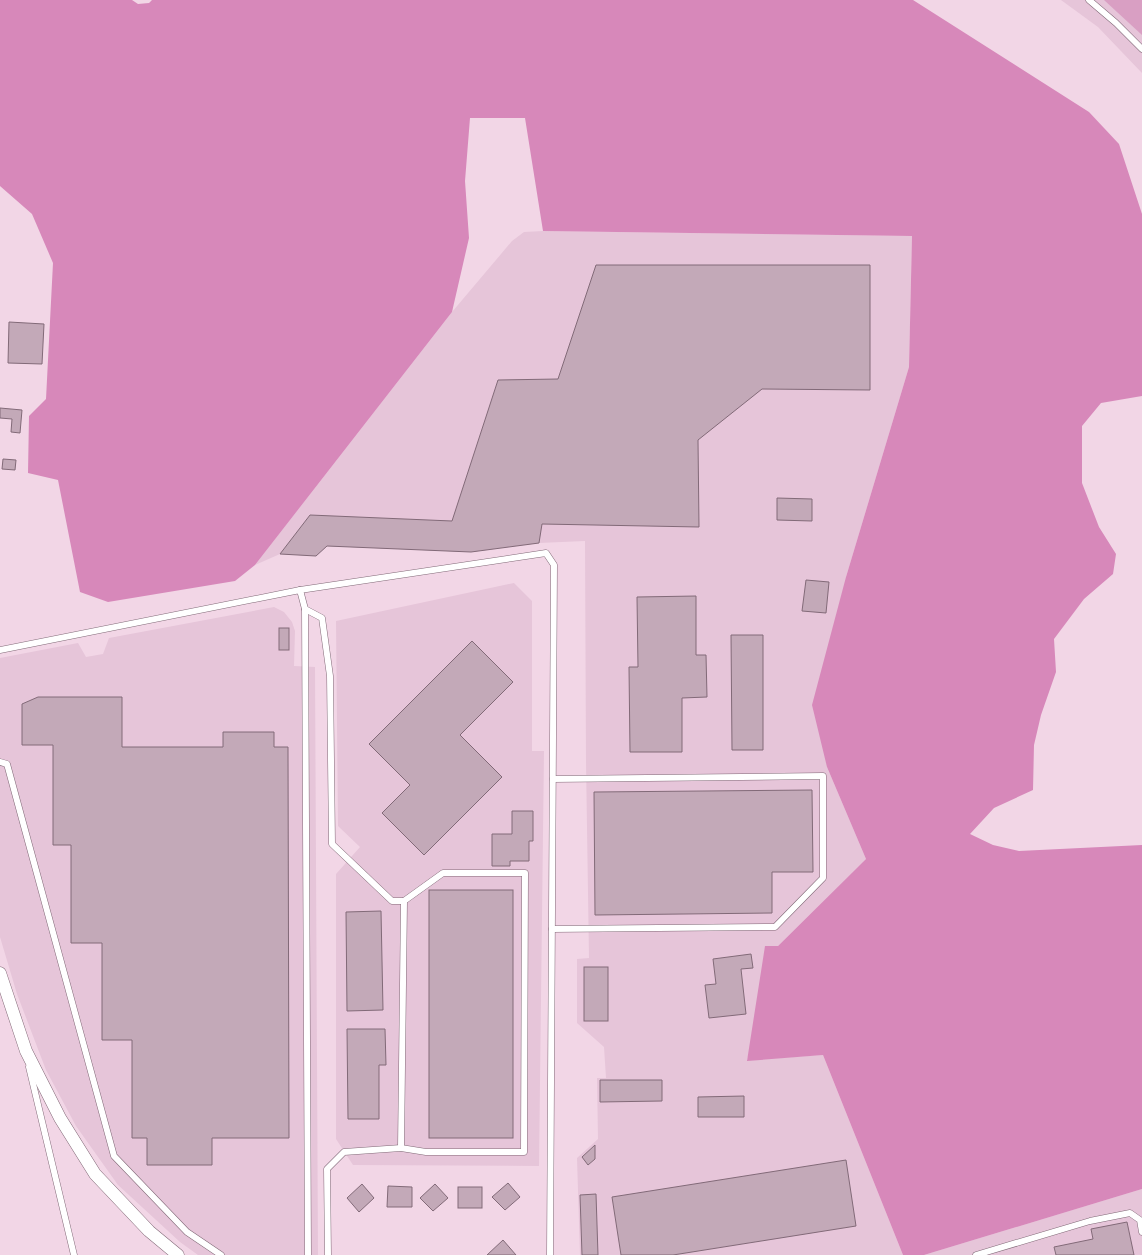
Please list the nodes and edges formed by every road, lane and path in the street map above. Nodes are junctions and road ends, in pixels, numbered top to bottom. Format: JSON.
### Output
{"nodes":[{"id":1,"x":1089,"y":0,"type":"edge"},
{"id":2,"x":1142,"y":49,"type":"edge"},
{"id":3,"x":300,"y":590,"type":"junction"},
{"id":4,"x":305,"y":609,"type":"junction"},
{"id":5,"x":0,"y":650,"type":"edge"},
{"id":6,"x":0,"y":762,"type":"edge"},
{"id":7,"x":553,"y":779,"type":"junction"},
{"id":8,"x":404,"y":902,"type":"junction"},
{"id":9,"x":552,"y":929,"type":"junction"},
{"id":10,"x":0,"y":973,"type":"edge"},
{"id":11,"x":26,"y":1052,"type":"junction"},
{"id":12,"x":401,"y":1148,"type":"junction"},
{"id":13,"x":1142,"y":1232,"type":"edge"},
{"id":14,"x":74,"y":1255,"type":"edge"},
{"id":15,"x":178,"y":1255,"type":"edge"},
{"id":16,"x":221,"y":1255,"type":"edge"},
{"id":17,"x":308,"y":1255,"type":"edge"},
{"id":18,"x":328,"y":1255,"type":"edge"},
{"id":19,"x":550,"y":1255,"type":"edge"},
{"id":20,"x":976,"y":1255,"type":"edge"}],
"edges":[{"from":1,"to":2,"type":"lane"},
{"from":3,"to":4,"type":"lane"},
{"from":3,"to":5,"type":"lane"},
{"from":3,"to":7,"type":"lane"},
{"from":4,"to":8,"type":"lane"},
{"from":4,"to":17,"type":"lane"},
{"from":6,"to":16,"type":"lane"},
{"from":7,"to":9,"type":"lane"},
{"from":7,"to":9,"type":"lane"},
{"from":8,"to":12,"type":"lane"},
{"from":8,"to":12,"type":"lane"},
{"from":9,"to":19,"type":"lane"},
{"from":10,"to":11,"type":"street"},
{"from":11,"to":14,"type":"lane"},
{"from":11,"to":15,"type":"street"},
{"from":12,"to":18,"type":"lane"},
{"from":13,"to":20,"type":"lane"}]}
